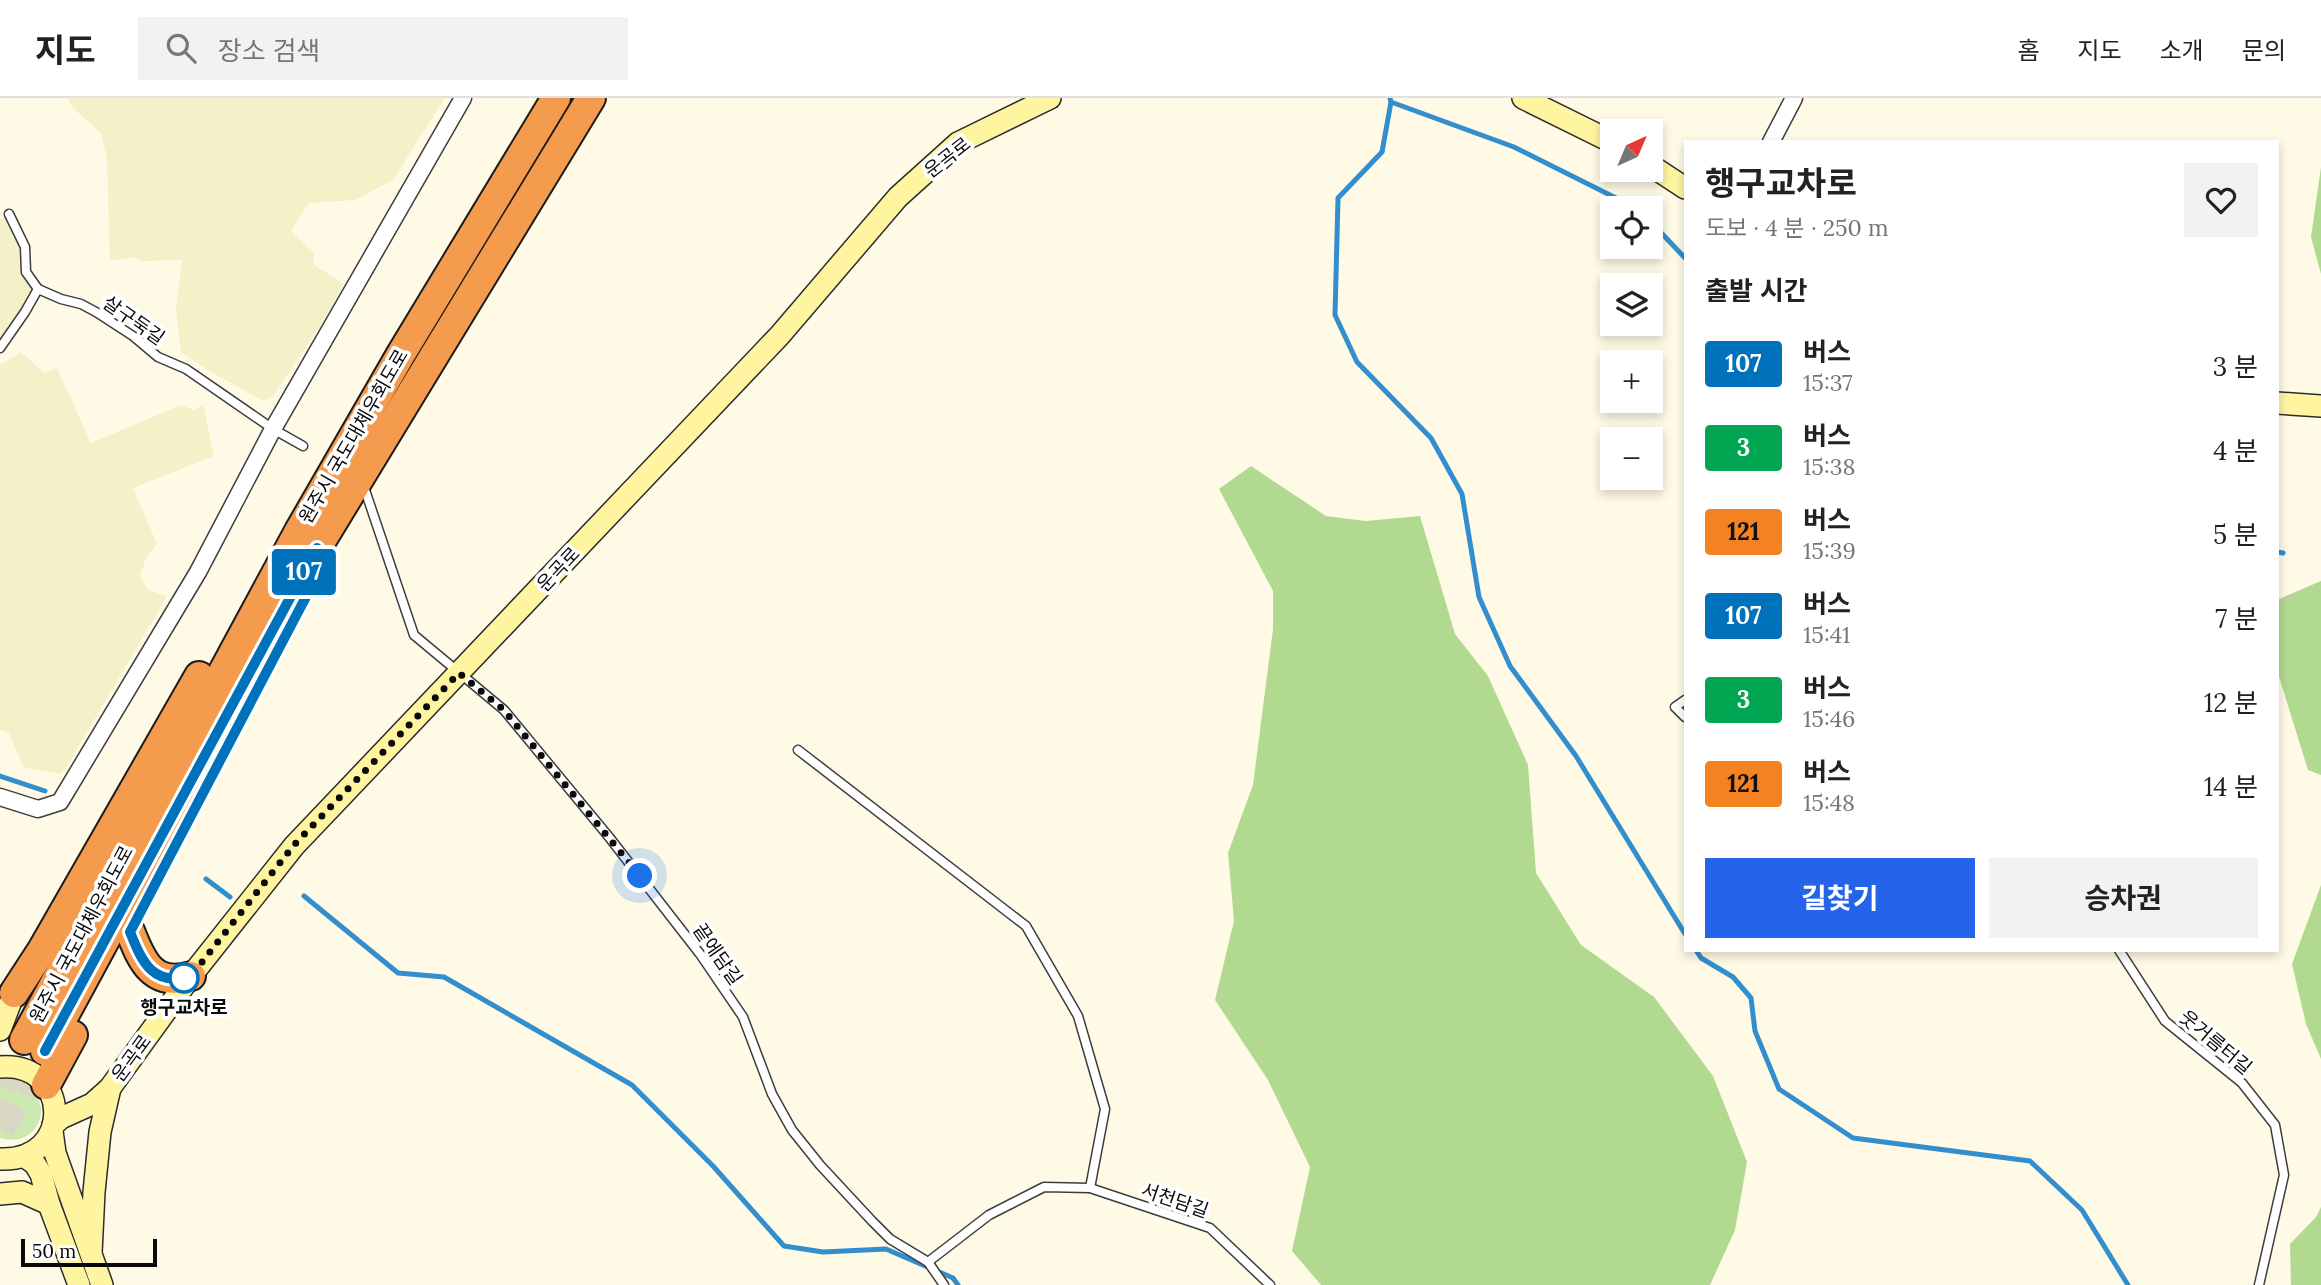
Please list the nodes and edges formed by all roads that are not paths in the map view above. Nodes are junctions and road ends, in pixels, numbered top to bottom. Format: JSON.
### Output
{"nodes":[{"id":1,"x":463,"y":98,"type":"edge"},
{"id":2,"x":555,"y":98,"type":"edge"},
{"id":3,"x":591,"y":98,"type":"edge"},
{"id":4,"x":1050,"y":98,"type":"edge"},
{"id":5,"x":1523,"y":98,"type":"edge"},
{"id":6,"x":1794,"y":98,"type":"edge"},
{"id":7,"x":1600,"y":136,"type":"edge"},
{"id":8,"x":1772,"y":140,"type":"edge"},
{"id":9,"x":1663,"y":174,"type":"edge"},
{"id":10,"x":1684,"y":187,"type":"edge"},
{"id":11,"x":9,"y":214,"type":"dead end"},
{"id":12,"x":38,"y":289,"type":"junction"},
{"id":13,"x":0,"y":348,"type":"edge"},
{"id":14,"x":2279,"y":403,"type":"edge"},
{"id":15,"x":2321,"y":406,"type":"edge"},
{"id":16,"x":273,"y":429,"type":"junction"},
{"id":17,"x":303,"y":446,"type":"dead end"},
{"id":18,"x":365,"y":490,"type":"dead end"},
{"id":19,"x":308,"y":539,"type":"junction"},
{"id":20,"x":459,"y":673,"type":"junction"},
{"id":21,"x":1684,"y":701,"type":"edge"},
{"id":22,"x":1684,"y":716,"type":"edge"},
{"id":23,"x":798,"y":750,"type":"dead end"},
{"id":24,"x":0,"y":797,"type":"edge"},
{"id":25,"x":130,"y":932,"type":"junction"},
{"id":26,"x":2120,"y":952,"type":"edge"},
{"id":27,"x":191,"y":976,"type":"junction"},
{"id":28,"x":7,"y":997,"type":"edge"},
{"id":29,"x":23,"y":1040,"type":"edge"},
{"id":30,"x":0,"y":1067,"type":"edge"},
{"id":31,"x":110,"y":1088,"type":"junction"},
{"id":32,"x":50,"y":1092,"type":"junction"},
{"id":33,"x":53,"y":1128,"type":"junction"},
{"id":34,"x":8,"y":1162,"type":"edge"},
{"id":35,"x":1090,"y":1188,"type":"junction"},
{"id":36,"x":0,"y":1194,"type":"edge"},
{"id":37,"x":49,"y":1204,"type":"junction"},
{"id":38,"x":91,"y":1253,"type":"junction"},
{"id":39,"x":930,"y":1264,"type":"junction"},
{"id":40,"x":942,"y":1281,"type":"edge"},
{"id":41,"x":79,"y":1285,"type":"edge"},
{"id":42,"x":102,"y":1285,"type":"edge"},
{"id":43,"x":1270,"y":1285,"type":"edge"},
{"id":44,"x":2259,"y":1285,"type":"edge"}],
"edges":[{"from":1,"to":16,"type":"street"},
{"from":2,"to":19,"type":"highway","name":"원주시 국도대체우회도로"},
{"from":3,"to":19,"type":"highway"},
{"from":4,"to":20,"type":"street","name":"운곡로"},
{"from":5,"to":7,"type":"street"},
{"from":6,"to":8,"type":"street"},
{"from":9,"to":10,"type":"street"},
{"from":11,"to":12,"type":"lane"},
{"from":12,"to":13,"type":"lane"},
{"from":12,"to":16,"type":"lane","name":"살구둑길"},
{"from":14,"to":15,"type":"street"},
{"from":16,"to":17,"type":"lane","name":"살구둑길"},
{"from":16,"to":24,"type":"street"},
{"from":18,"to":20,"type":"lane"},
{"from":19,"to":25,"type":"highway"},
{"from":19,"to":28,"type":"highway"},
{"from":19,"to":29,"type":"highway"},
{"from":20,"to":27,"type":"street","name":"운곡로"},
{"from":20,"to":39,"type":"lane","name":"끝에담길"},
{"from":21,"to":22,"type":"lane"},
{"from":23,"to":35,"type":"lane"},
{"from":25,"to":27,"type":"highway"},
{"from":25,"to":32,"type":"highway"},
{"from":26,"to":44,"type":"lane","name":"웃거름터길"},
{"from":27,"to":31,"type":"street","name":"운곡로"},
{"from":28,"to":29,"type":"street"},
{"from":30,"to":32,"type":"street"},
{"from":31,"to":32,"type":"street"},
{"from":31,"to":33,"type":"street"},
{"from":31,"to":38,"type":"street"},
{"from":32,"to":33,"type":"street"},
{"from":33,"to":34,"type":"street"},
{"from":33,"to":38,"type":"street"},
{"from":34,"to":37,"type":"street"},
{"from":35,"to":39,"type":"lane"},
{"from":35,"to":43,"type":"lane","name":"서천담길"},
{"from":36,"to":37,"type":"street"},
{"from":37,"to":41,"type":"street"},
{"from":38,"to":42,"type":"street"},
{"from":39,"to":40,"type":"lane","name":"끝에담길"}]}
